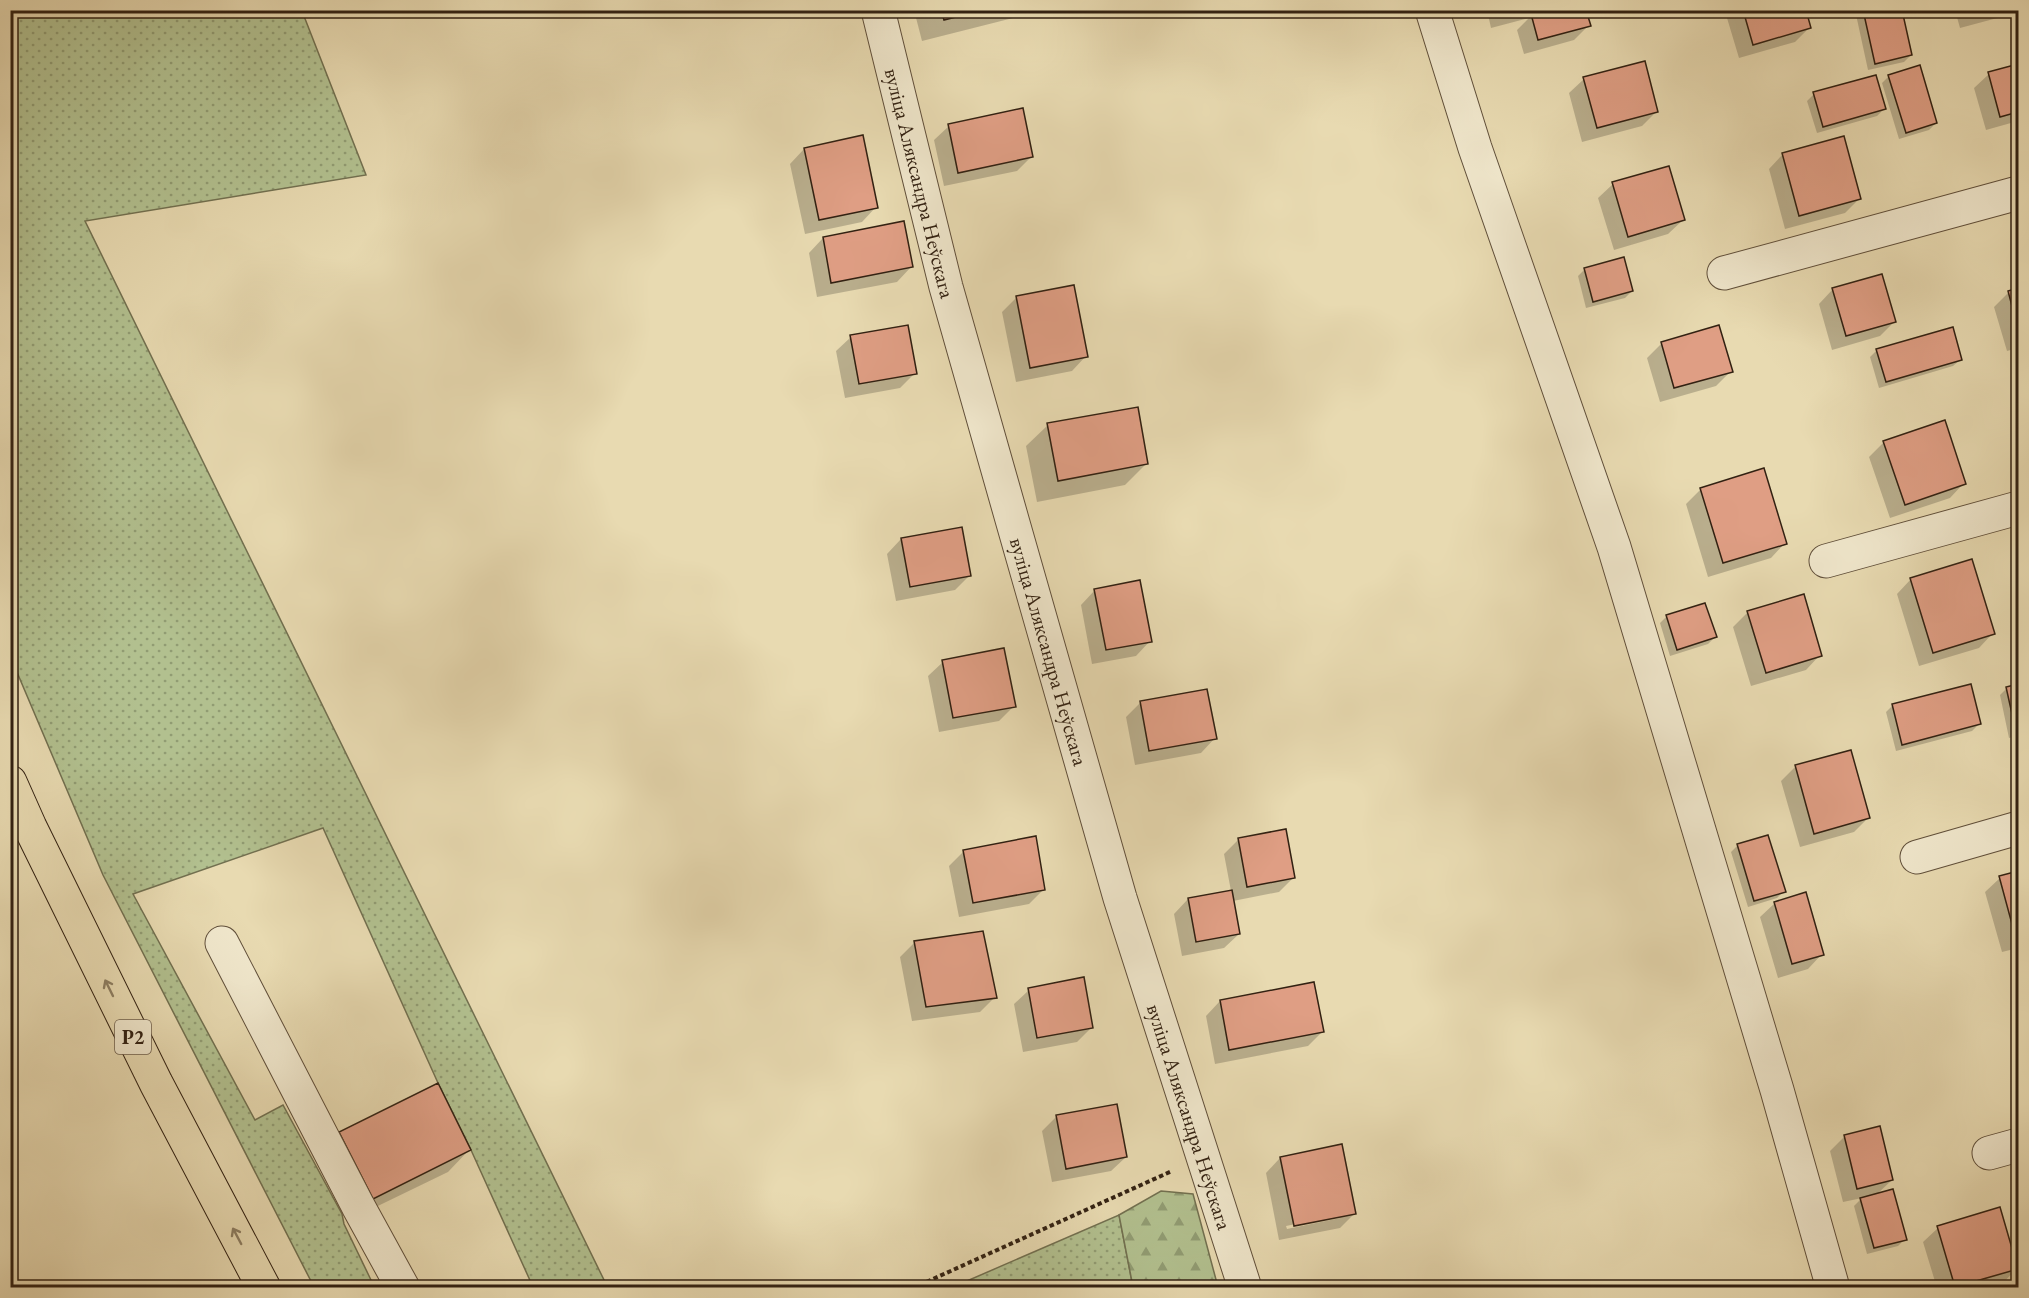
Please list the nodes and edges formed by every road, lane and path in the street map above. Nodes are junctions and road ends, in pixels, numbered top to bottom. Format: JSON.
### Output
{"nodes":[{"id":1,"x":878,"y":10,"type":"edge"},
{"id":2,"x":1432,"y":10,"type":"edge"},
{"id":3,"x":2019,"y":193,"type":"edge"},
{"id":4,"x":1724,"y":273,"type":"dead end"},
{"id":5,"x":2019,"y":508,"type":"edge"},
{"id":6,"x":1826,"y":561,"type":"dead end"},
{"id":7,"x":10,"y":782,"type":"edge"},
{"id":8,"x":2019,"y":828,"type":"edge"},
{"id":9,"x":1917,"y":857,"type":"dead end"},
{"id":10,"x":222,"y":943,"type":"dead end"},
{"id":11,"x":1203,"y":1157,"type":"junction"},
{"id":12,"x":264,"y":1287,"type":"edge"},
{"id":13,"x":403,"y":1287,"type":"edge"},
{"id":14,"x":912,"y":1287,"type":"edge"},
{"id":15,"x":1245,"y":1287,"type":"edge"},
{"id":16,"x":1833,"y":1287,"type":"edge"}],
"edges":[{"from":1,"to":11,"type":"street","name":"вуліца Аляксандра Неўскага"},
{"from":2,"to":16,"type":"street"},
{"from":3,"to":4,"type":"street"},
{"from":5,"to":6,"type":"street"},
{"from":12,"to":7,"type":"highway","number":"Р2","one_way":true},
{"from":8,"to":9,"type":"street"},
{"from":10,"to":13,"type":"street"},
{"from":11,"to":14,"type":"path"},
{"from":11,"to":15,"type":"street","name":"вуліца Аляксандра Неўскага"}]}
